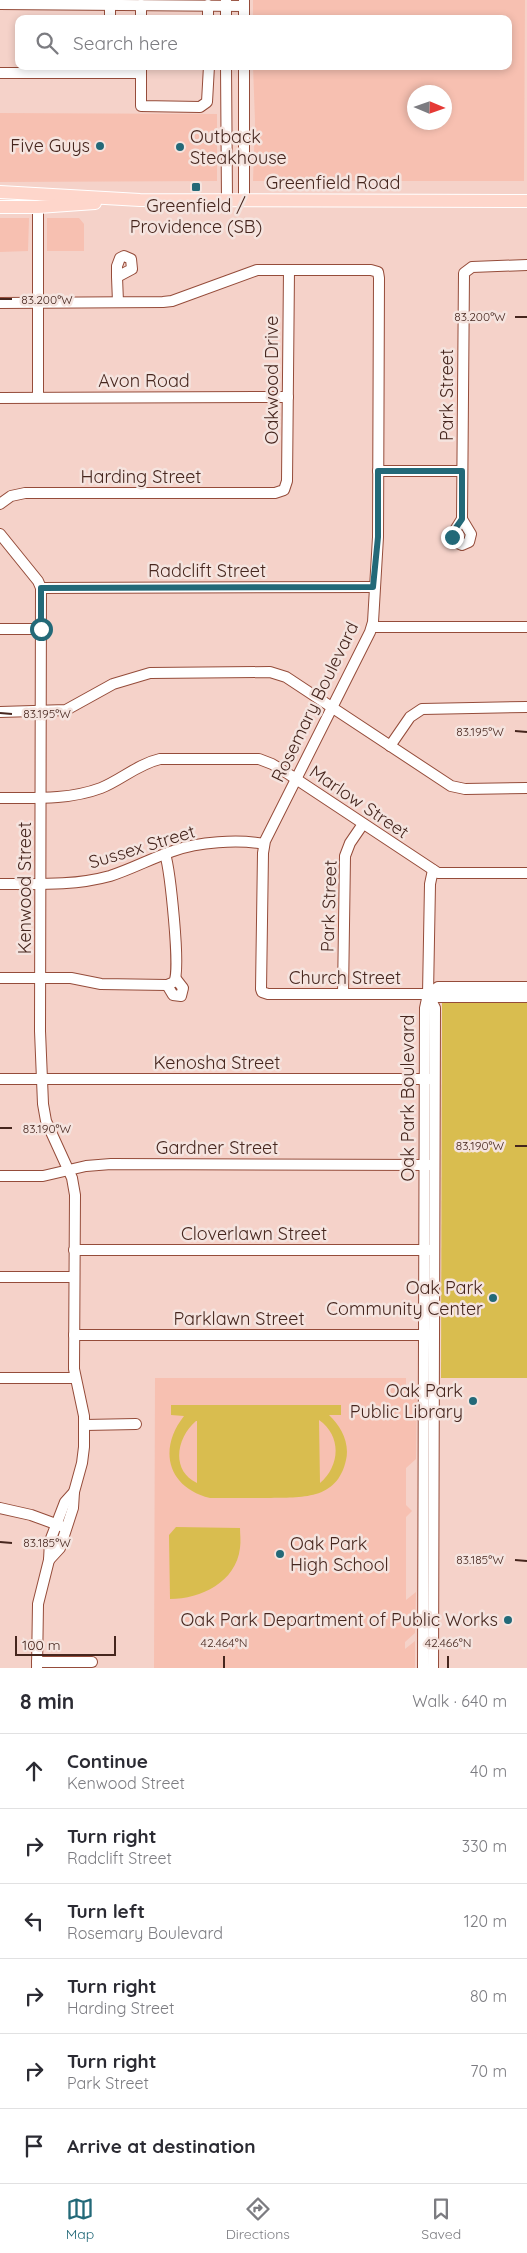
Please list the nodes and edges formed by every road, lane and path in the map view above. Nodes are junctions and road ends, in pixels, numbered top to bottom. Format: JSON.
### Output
{"nodes":[{"id":1,"x":63,"y":2,"type":"edge"},
{"id":2,"x":226,"y":3,"type":"edge"},
{"id":3,"x":244,"y":3,"type":"edge"},
{"id":4,"x":0,"y":4,"type":"edge"},
{"id":5,"x":110,"y":4,"type":"junction"},
{"id":6,"x":141,"y":5,"type":"junction"},
{"id":7,"x":208,"y":5,"type":"junction"},
{"id":8,"x":110,"y":15,"type":"edge"},
{"id":9,"x":141,"y":15,"type":"edge"},
{"id":10,"x":208,"y":15,"type":"edge"},
{"id":11,"x":110,"y":70,"type":"edge"},
{"id":12,"x":141,"y":70,"type":"edge"},
{"id":13,"x":209,"y":70,"type":"edge"},
{"id":14,"x":226,"y":70,"type":"edge"},
{"id":15,"x":244,"y":70,"type":"edge"},
{"id":16,"x":0,"y":73,"type":"edge"},
{"id":17,"x":226,"y":98,"type":"junction"},
{"id":18,"x":244,"y":98,"type":"junction"},
{"id":19,"x":0,"y":192,"type":"edge"},
{"id":20,"x":140,"y":200,"type":"junction"},
{"id":21,"x":227,"y":200,"type":"junction"},
{"id":22,"x":244,"y":200,"type":"junction"},
{"id":23,"x":527,"y":201,"type":"edge"},
{"id":24,"x":38,"y":207,"type":"junction"},
{"id":25,"x":0,"y":208,"type":"edge"},
{"id":26,"x":527,"y":265,"type":"edge"},
{"id":27,"x":289,"y":270,"type":"junction"},
{"id":28,"x":118,"y":277,"type":"dead end"},
{"id":29,"x":0,"y":302,"type":"edge"},
{"id":30,"x":38,"y":302,"type":"junction"},
{"id":31,"x":118,"y":302,"type":"junction"},
{"id":32,"x":38,"y":397,"type":"junction"},
{"id":33,"x":0,"y":398,"type":"edge"},
{"id":34,"x":288,"y":398,"type":"junction"},
{"id":35,"x":378,"y":471,"type":"junction"},
{"id":36,"x":462,"y":471,"type":"junction"},
{"id":37,"x":284,"y":490,"type":"joint"},
{"id":38,"x":0,"y":504,"type":"edge"},
{"id":39,"x":462,"y":519,"type":"dead end"},
{"id":40,"x":0,"y":534,"type":"edge"},
{"id":41,"x":373,"y":587,"type":"junction"},
{"id":42,"x":41,"y":588,"type":"junction"},
{"id":43,"x":527,"y":626,"type":"edge"},
{"id":44,"x":372,"y":627,"type":"junction"},
{"id":45,"x":0,"y":629,"type":"edge"},
{"id":46,"x":41,"y":629,"type":"junction"},
{"id":47,"x":332,"y":707,"type":"junction"},
{"id":48,"x":527,"y":707,"type":"edge"},
{"id":49,"x":0,"y":712,"type":"edge"},
{"id":50,"x":41,"y":712,"type":"junction"},
{"id":51,"x":390,"y":746,"type":"junction"},
{"id":52,"x":296,"y":779,"type":"junction"},
{"id":53,"x":527,"y":788,"type":"edge"},
{"id":54,"x":0,"y":798,"type":"edge"},
{"id":55,"x":41,"y":798,"type":"junction"},
{"id":56,"x":363,"y":824,"type":"junction"},
{"id":57,"x":264,"y":844,"type":"junction"},
{"id":58,"x":165,"y":854,"type":"junction"},
{"id":59,"x":433,"y":870,"type":"junction"},
{"id":60,"x":527,"y":873,"type":"edge"},
{"id":61,"x":0,"y":884,"type":"edge"},
{"id":62,"x":41,"y":884,"type":"junction"},
{"id":63,"x":0,"y":978,"type":"edge"},
{"id":64,"x":41,"y":978,"type":"junction"},
{"id":65,"x":176,"y":979,"type":"junction"},
{"id":66,"x":167,"y":985,"type":"junction"},
{"id":67,"x":527,"y":987,"type":"edge"},
{"id":68,"x":262,"y":992,"type":"joint"},
{"id":69,"x":514,"y":992,"type":"junction"},
{"id":70,"x":343,"y":994,"type":"junction"},
{"id":71,"x":428,"y":994,"type":"junction"},
{"id":72,"x":527,"y":997,"type":"edge"},
{"id":73,"x":0,"y":1079,"type":"edge"},
{"id":74,"x":42,"y":1079,"type":"junction"},
{"id":75,"x":429,"y":1079,"type":"junction"},
{"id":76,"x":429,"y":1165,"type":"junction"},
{"id":77,"x":69,"y":1170,"type":"junction"},
{"id":78,"x":0,"y":1176,"type":"edge"},
{"id":79,"x":74,"y":1250,"type":"junction"},
{"id":80,"x":429,"y":1250,"type":"junction"},
{"id":81,"x":0,"y":1277,"type":"edge"},
{"id":82,"x":74,"y":1277,"type":"junction"},
{"id":83,"x":74,"y":1335,"type":"junction"},
{"id":84,"x":429,"y":1335,"type":"junction"},
{"id":85,"x":0,"y":1378,"type":"edge"},
{"id":86,"x":75,"y":1378,"type":"junction"},
{"id":87,"x":136,"y":1424,"type":"dead end"},
{"id":88,"x":85,"y":1425,"type":"junction"},
{"id":89,"x":74,"y":1492,"type":"junction"},
{"id":90,"x":0,"y":1508,"type":"edge"},
{"id":91,"x":56,"y":1524,"type":"junction"},
{"id":92,"x":66,"y":1528,"type":"junction"},
{"id":93,"x":49,"y":1560,"type":"junction"},
{"id":94,"x":92,"y":1662,"type":"dead end"},
{"id":95,"x":37,"y":1665,"type":"edge"},
{"id":96,"x":423,"y":1668,"type":"edge"},
{"id":97,"x":433,"y":1668,"type":"edge"}],
"edges":[{"from":1,"to":4,"type":"street"},
{"from":1,"to":5,"type":"street"},
{"from":2,"to":3,"type":"street"},
{"from":2,"to":7,"type":"street"},
{"from":5,"to":6,"type":"street"},
{"from":5,"to":8,"type":"street"},
{"from":6,"to":7,"type":"street"},
{"from":6,"to":9,"type":"street"},
{"from":7,"to":10,"type":"street"},
{"from":11,"to":12,"type":"street"},
{"from":11,"to":16,"type":"street"},
{"from":12,"to":13,"type":"street"},
{"from":14,"to":17,"type":"street"},
{"from":15,"to":18,"type":"street"},
{"from":17,"to":18,"type":"street"},
{"from":17,"to":21,"type":"street"},
{"from":18,"to":22,"type":"street"},
{"from":19,"to":20,"type":"main road","name":"Greenfield Road"},
{"from":20,"to":21,"type":"main road","name":"Greenfield Road"},
{"from":20,"to":24,"type":"main road","name":"Greenfield Road"},
{"from":21,"to":22,"type":"main road","name":"Greenfield Road"},
{"from":22,"to":23,"type":"main road","name":"Greenfield Road"},
{"from":24,"to":25,"type":"main road","name":"Greenfield Road"},
{"from":24,"to":30,"type":"street"},
{"from":26,"to":36,"type":"street","name":"Park Street"},
{"from":27,"to":31,"type":"street"},
{"from":27,"to":34,"type":"street","name":"Oakwood Drive"},
{"from":27,"to":35,"type":"street","name":"Rosemary Boulevard"},
{"from":28,"to":31,"type":"street"},
{"from":29,"to":30,"type":"street"},
{"from":30,"to":31,"type":"street"},
{"from":30,"to":32,"type":"street"},
{"from":32,"to":33,"type":"street","name":"Avon Road"},
{"from":32,"to":34,"type":"street","name":"Avon Road"},
{"from":34,"to":37,"type":"street","name":"Oakwood Drive"},
{"from":35,"to":36,"type":"street"},
{"from":35,"to":41,"type":"street","name":"Rosemary Boulevard"},
{"from":36,"to":39,"type":"street","name":"Park Street"},
{"from":37,"to":38,"type":"street","name":"Harding Street"},
{"from":40,"to":42,"type":"street"},
{"from":41,"to":42,"type":"street","name":"Radclift Street"},
{"from":41,"to":44,"type":"street","name":"Rosemary Boulevard"},
{"from":42,"to":46,"type":"street","name":"Kenwood Street"},
{"from":43,"to":44,"type":"street"},
{"from":44,"to":47,"type":"street","name":"Rosemary Boulevard"},
{"from":45,"to":46,"type":"street"},
{"from":46,"to":50,"type":"street","name":"Kenwood Street"},
{"from":47,"to":50,"type":"street"},
{"from":47,"to":51,"type":"street"},
{"from":47,"to":52,"type":"street","name":"Rosemary Boulevard"},
{"from":48,"to":51,"type":"street"},
{"from":49,"to":50,"type":"street"},
{"from":50,"to":55,"type":"street","name":"Kenwood Street"},
{"from":51,"to":53,"type":"street"},
{"from":52,"to":55,"type":"street","name":"Marlow Street"},
{"from":52,"to":56,"type":"street","name":"Marlow Street"},
{"from":52,"to":57,"type":"street","name":"Rosemary Boulevard"},
{"from":54,"to":55,"type":"street","name":"Marlow Street"},
{"from":55,"to":62,"type":"street","name":"Kenwood Street"},
{"from":56,"to":59,"type":"street","name":"Marlow Street"},
{"from":56,"to":70,"type":"street","name":"Park Street"},
{"from":57,"to":58,"type":"street","name":"Sussex Street"},
{"from":57,"to":68,"type":"street","name":"Rosemary Boulevard"},
{"from":58,"to":62,"type":"street","name":"Sussex Street"},
{"from":58,"to":65,"type":"street"},
{"from":59,"to":60,"type":"street","name":"Marlow Street"},
{"from":59,"to":71,"type":"street","name":"Oak Park Boulevard"},
{"from":61,"to":62,"type":"street","name":"Sussex Street"},
{"from":62,"to":64,"type":"street","name":"Kenwood Street"},
{"from":63,"to":64,"type":"street"},
{"from":64,"to":66,"type":"street"},
{"from":64,"to":74,"type":"street","name":"Kenwood Street"},
{"from":65,"to":66,"type":"street"},
{"from":65,"to":66,"type":"street"},
{"from":67,"to":69,"type":"street","name":"Church Street"},
{"from":68,"to":70,"type":"street","name":"Church Street"},
{"from":69,"to":71,"type":"street","name":"Church Street"},
{"from":69,"to":72,"type":"street","name":"Church Street"},
{"from":70,"to":71,"type":"street","name":"Church Street"},
{"from":71,"to":75,"type":"street","name":"Oak Park Boulevard"},
{"from":73,"to":74,"type":"street","name":"Kenosha Street"},
{"from":74,"to":75,"type":"street","name":"Kenosha Street"},
{"from":74,"to":77,"type":"street","name":"Kenwood Street"},
{"from":75,"to":76,"type":"street","name":"Oak Park Boulevard"},
{"from":76,"to":77,"type":"street","name":"Gardner Street"},
{"from":76,"to":80,"type":"street","name":"Oak Park Boulevard"},
{"from":77,"to":78,"type":"street","name":"Gardner Street"},
{"from":77,"to":79,"type":"street","name":"Kenwood Street"},
{"from":79,"to":80,"type":"street","name":"Cloverlawn Street"},
{"from":79,"to":82,"type":"street","name":"Kenwood Street"},
{"from":80,"to":84,"type":"street","name":"Oak Park Boulevard"},
{"from":81,"to":82,"type":"street"},
{"from":82,"to":83,"type":"street","name":"Kenwood Street"},
{"from":83,"to":84,"type":"street","name":"Parklawn Street"},
{"from":83,"to":86,"type":"street","name":"Kenwood Street"},
{"from":84,"to":96,"type":"street","name":"Oak Park Boulevard"},
{"from":84,"to":97,"type":"street","name":"Oak Park Boulevard"},
{"from":85,"to":86,"type":"street"},
{"from":86,"to":88,"type":"street"},
{"from":87,"to":88,"type":"street"},
{"from":88,"to":89,"type":"street"},
{"from":89,"to":91,"type":"street"},
{"from":89,"to":92,"type":"street"},
{"from":90,"to":91,"type":"street"},
{"from":91,"to":92,"type":"street"},
{"from":91,"to":93,"type":"street"},
{"from":92,"to":93,"type":"street"},
{"from":93,"to":95,"type":"street"},
{"from":94,"to":95,"type":"street"}]}
